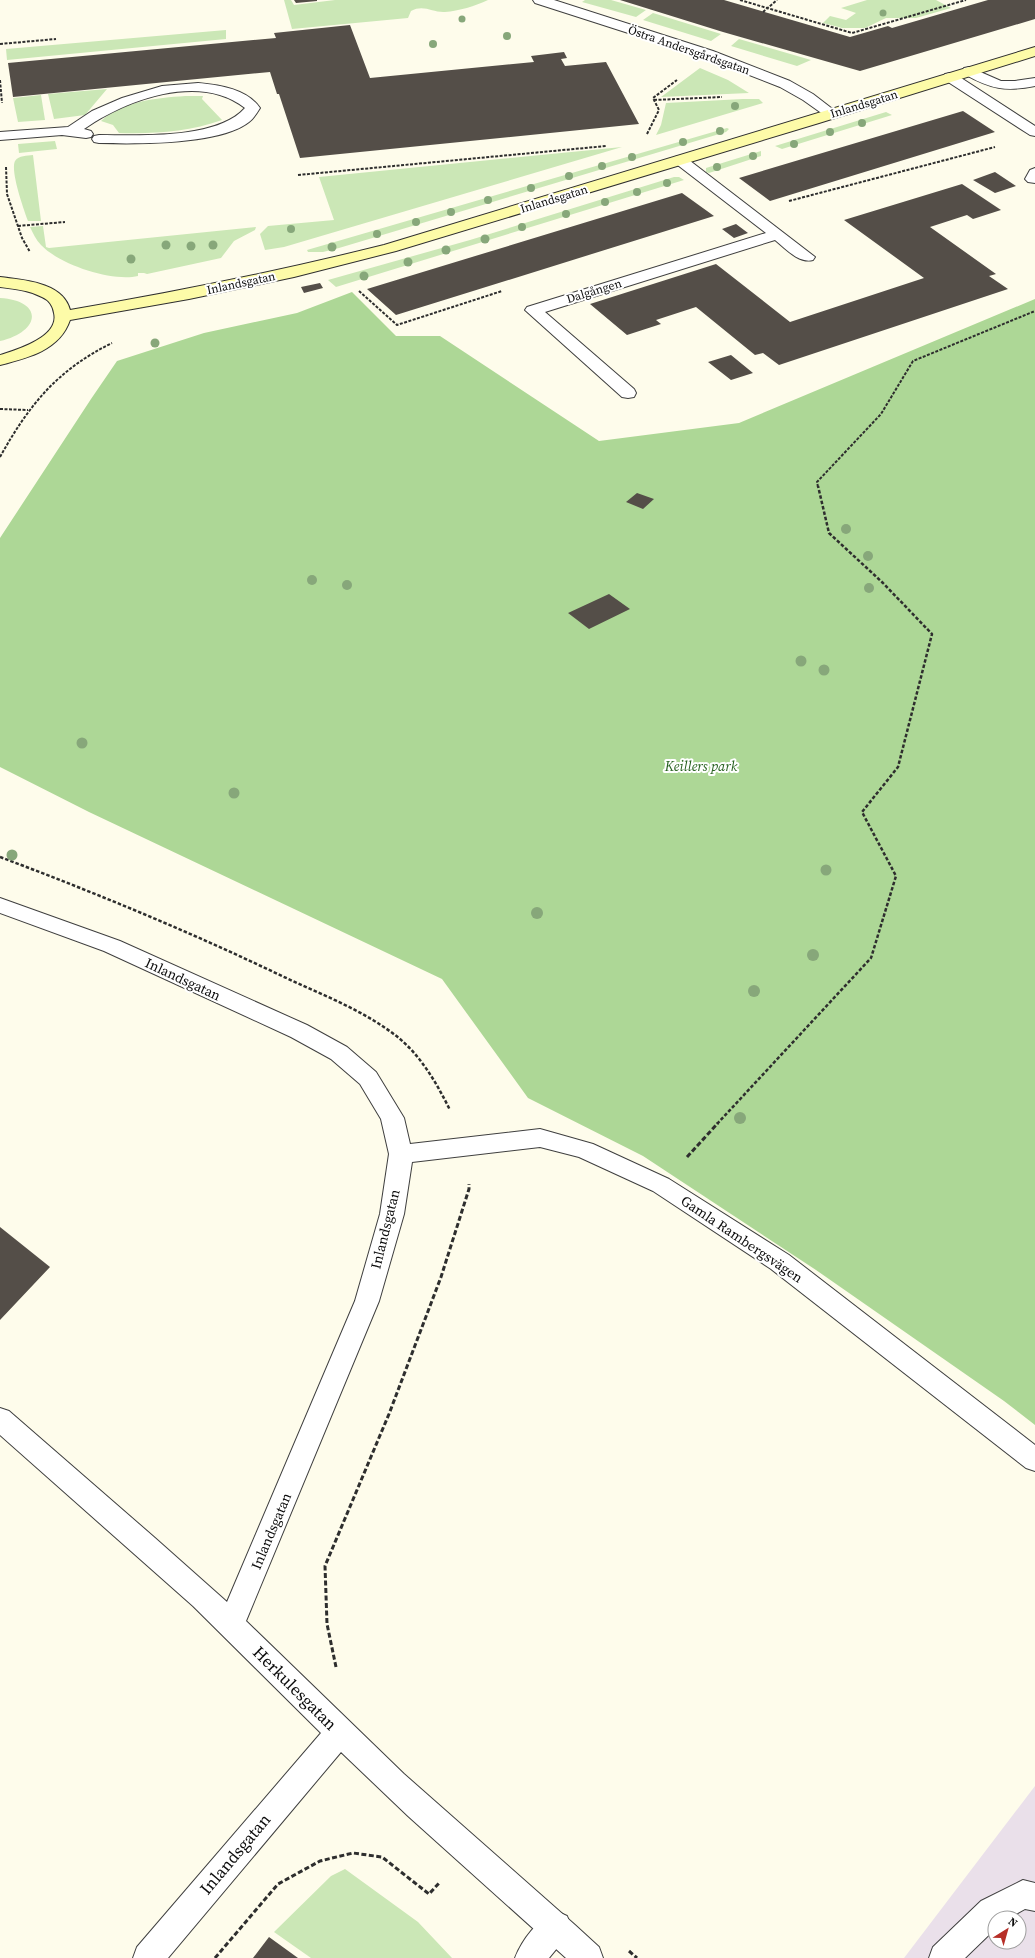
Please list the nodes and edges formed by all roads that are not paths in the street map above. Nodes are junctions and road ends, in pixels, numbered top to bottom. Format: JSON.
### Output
{"nodes":[{"id":1,"x":540,"y":0,"type":"edge"},
{"id":2,"x":1035,"y":51,"type":"edge"},
{"id":3,"x":969,"y":71,"type":"junction"},
{"id":4,"x":950,"y":78,"type":"junction"},
{"id":5,"x":1035,"y":82,"type":"edge"},
{"id":6,"x":832,"y":114,"type":"junction"},
{"id":7,"x":72,"y":131,"type":"junction"},
{"id":8,"x":1035,"y":132,"type":"edge"},
{"id":9,"x":0,"y":136,"type":"edge"},
{"id":10,"x":680,"y":160,"type":"junction"},
{"id":11,"x":775,"y":235,"type":"junction"},
{"id":12,"x":807,"y":257,"type":"dead end"},
{"id":13,"x":0,"y":282,"type":"edge"},
{"id":14,"x":64,"y":316,"type":"junction"},
{"id":15,"x":0,"y":360,"type":"edge"},
{"id":16,"x":628,"y":393,"type":"dead end"},
{"id":17,"x":0,"y":905,"type":"edge"},
{"id":18,"x":401,"y":1154,"type":"junction"},
{"id":19,"x":0,"y":1419,"type":"edge"},
{"id":20,"x":1035,"y":1460,"type":"edge"},
{"id":21,"x":231,"y":1624,"type":"junction"},
{"id":22,"x":339,"y":1732,"type":"junction"},
{"id":23,"x":1035,"y":1897,"type":"edge"},
{"id":24,"x":556,"y":1926,"type":"junction"},
{"id":25,"x":148,"y":1958,"type":"edge"},
{"id":26,"x":530,"y":1958,"type":"edge"},
{"id":27,"x":588,"y":1958,"type":"edge"},
{"id":28,"x":944,"y":1958,"type":"edge"}],
"edges":[{"from":1,"to":6,"type":"street","name":"Östra Andersgårdsgatan"},
{"from":2,"to":3,"type":"street","name":"Inlandsgatan"},
{"from":3,"to":4,"type":"street","name":"Inlandsgatan"},
{"from":3,"to":5,"type":"street"},
{"from":4,"to":6,"type":"street","name":"Inlandsgatan"},
{"from":4,"to":8,"type":"street"},
{"from":6,"to":10,"type":"street","name":"Inlandsgatan"},
{"from":7,"to":7,"type":"street"},
{"from":7,"to":9,"type":"street"},
{"from":10,"to":11,"type":"street"},
{"from":10,"to":14,"type":"street","name":"Inlandsgatan"},
{"from":11,"to":12,"type":"street"},
{"from":11,"to":16,"type":"street","name":"Dalgången"},
{"from":13,"to":14,"type":"street"},
{"from":14,"to":15,"type":"street"},
{"from":17,"to":18,"type":"street","name":"Inlandsgatan"},
{"from":18,"to":20,"type":"street","name":"Gamla Rambergsvägen"},
{"from":18,"to":21,"type":"street","name":"Inlandsgatan"},
{"from":19,"to":21,"type":"street","name":"Herkulesgatan"},
{"from":21,"to":22,"type":"street","name":"Herkulesgatan"},
{"from":22,"to":24,"type":"street","name":"Herkulesgatan"},
{"from":22,"to":25,"type":"street","name":"Inlandsgatan"},
{"from":23,"to":28,"type":"street"},
{"from":24,"to":26,"type":"street"},
{"from":24,"to":27,"type":"street","name":"Herkulesgatan"}]}
